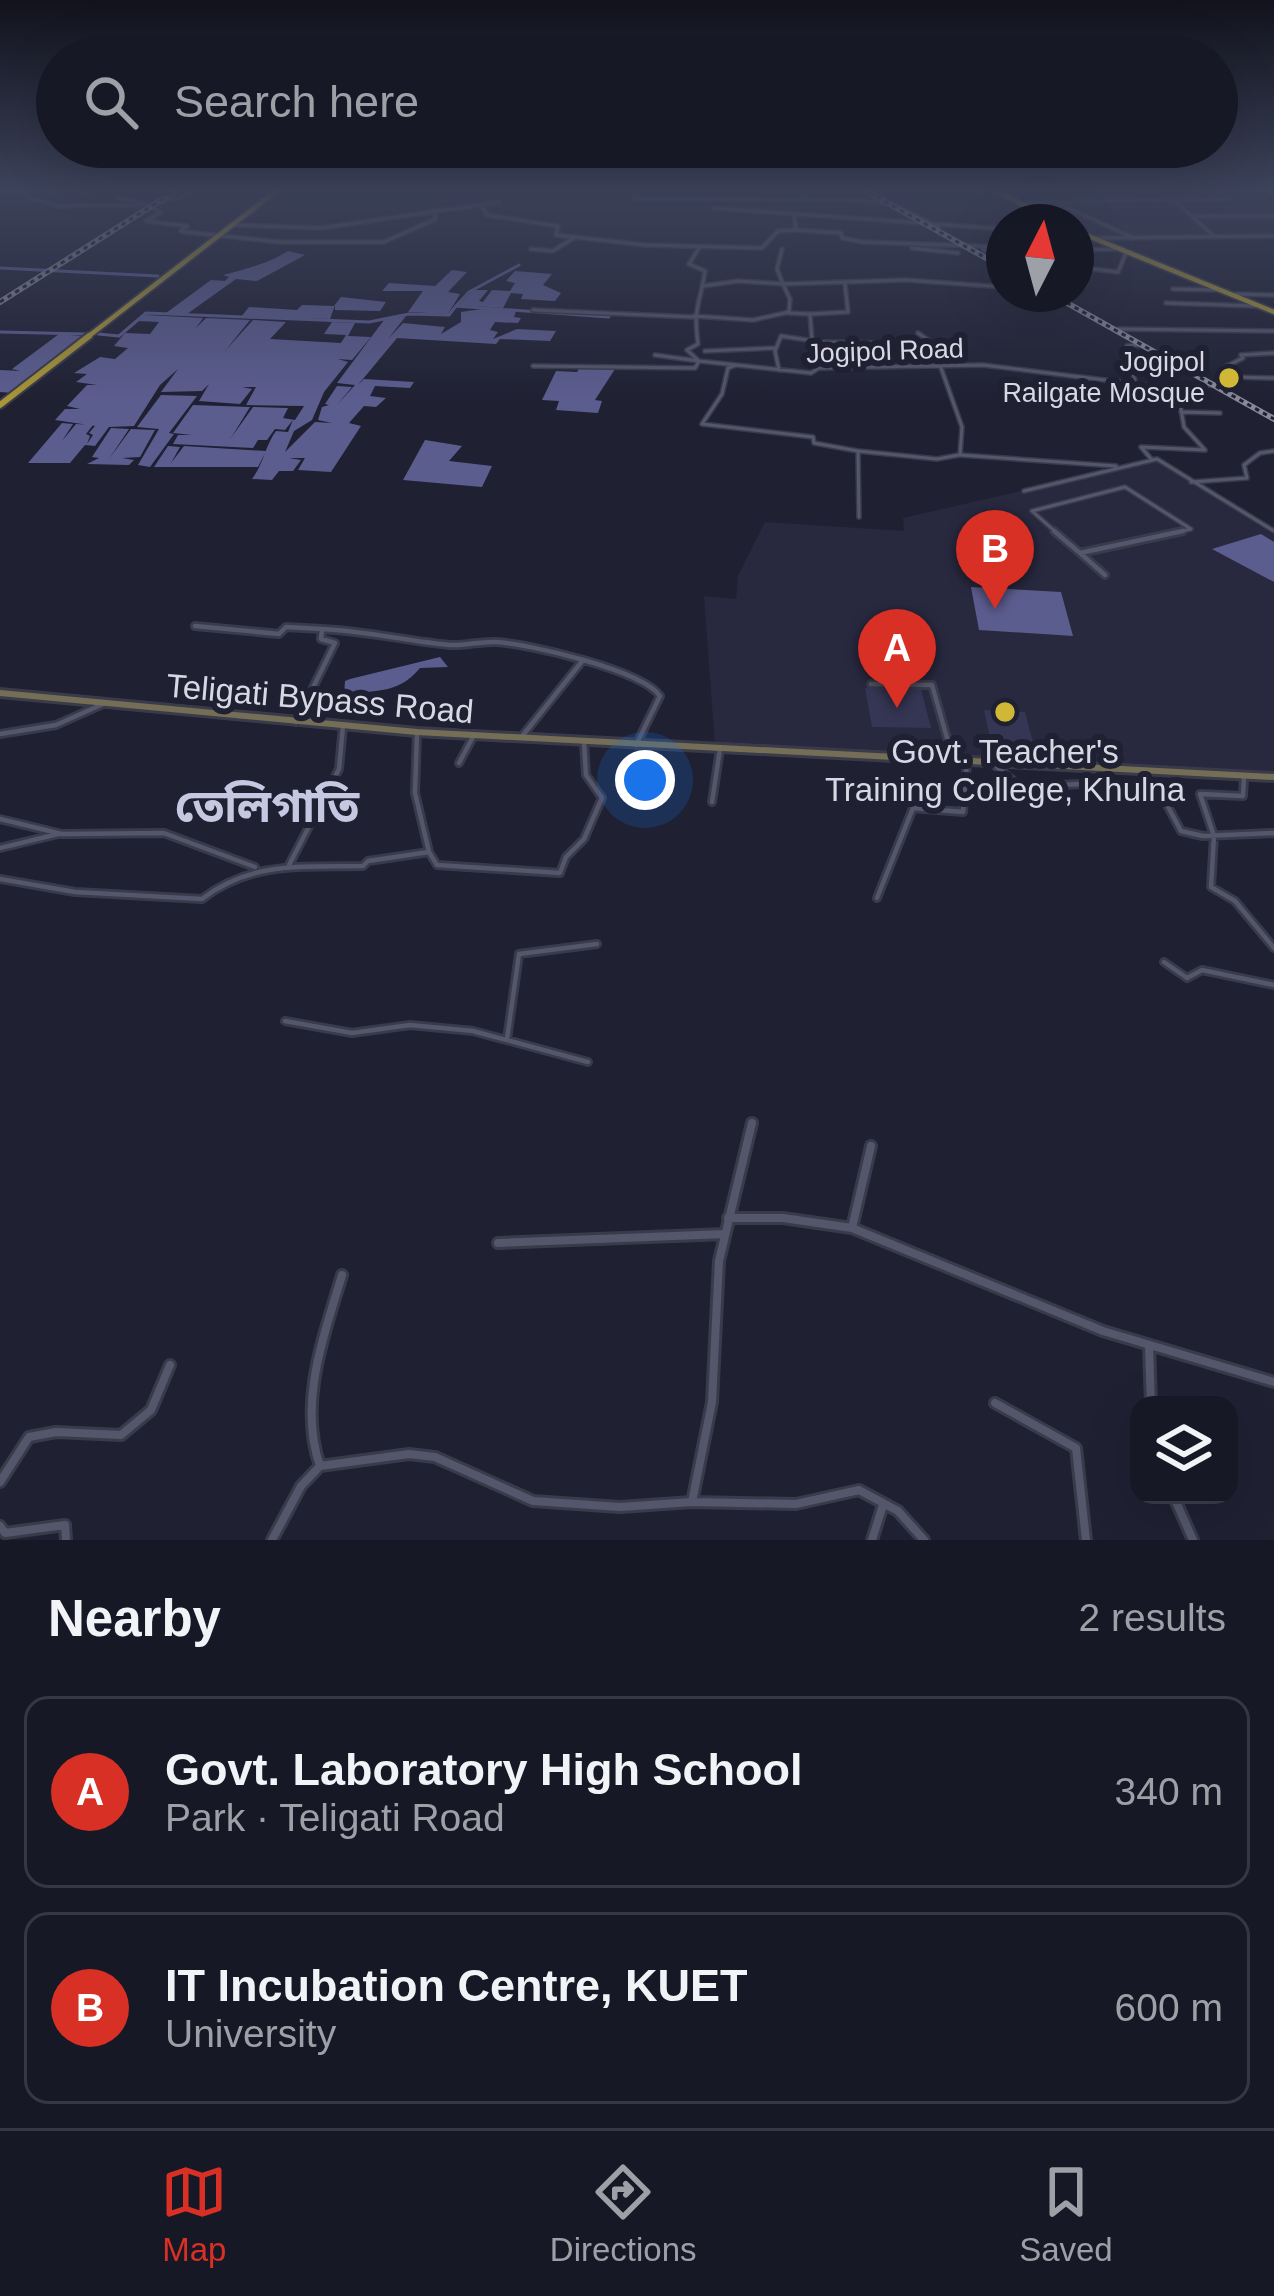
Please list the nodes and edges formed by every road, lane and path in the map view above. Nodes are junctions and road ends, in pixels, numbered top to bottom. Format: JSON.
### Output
{"nodes":[{"id":1,"x":185,"y":260,"type":"edge"},
{"id":2,"x":692,"y":260,"type":"edge"},
{"id":3,"x":779,"y":260,"type":"edge"},
{"id":4,"x":1123,"y":260,"type":"edge"},
{"id":5,"x":1143,"y":260,"type":"edge"},
{"id":6,"x":1094,"y":269,"type":"edge"},
{"id":7,"x":844,"y":283,"type":"junction"},
{"id":8,"x":783,"y":284,"type":"junction"},
{"id":9,"x":703,"y":286,"type":"junction"},
{"id":10,"x":986,"y":286,"type":"edge"},
{"id":11,"x":1173,"y":289,"type":"dead end"},
{"id":12,"x":1225,"y":292,"type":"junction"},
{"id":13,"x":1274,"y":295,"type":"edge"},
{"id":14,"x":1166,"y":303,"type":"dead end"},
{"id":15,"x":1261,"y":307,"type":"junction"},
{"id":16,"x":532,"y":310,"type":"dead end"},
{"id":17,"x":1274,"y":312,"type":"edge"},
{"id":18,"x":786,"y":313,"type":"junction"},
{"id":19,"x":811,"y":314,"type":"junction"},
{"id":20,"x":694,"y":316,"type":"junction"},
{"id":21,"x":1119,"y":329,"type":"dead end"},
{"id":22,"x":1274,"y":331,"type":"edge"},
{"id":23,"x":918,"y":333,"type":"dead end"},
{"id":24,"x":812,"y":340,"type":"junction"},
{"id":25,"x":1138,"y":345,"type":"dead end"},
{"id":26,"x":776,"y":348,"type":"junction"},
{"id":27,"x":705,"y":351,"type":"dead end"},
{"id":28,"x":1274,"y":353,"type":"edge"},
{"id":29,"x":655,"y":355,"type":"dead end"},
{"id":30,"x":700,"y":361,"type":"junction"},
{"id":31,"x":1132,"y":362,"type":"junction"},
{"id":32,"x":1168,"y":362,"type":"dead end"},
{"id":33,"x":736,"y":365,"type":"junction"},
{"id":34,"x":940,"y":365,"type":"junction"},
{"id":35,"x":533,"y":366,"type":"dead end"},
{"id":36,"x":778,"y":370,"type":"junction"},
{"id":37,"x":1232,"y":377,"type":"junction"},
{"id":38,"x":1274,"y":377,"type":"edge"},
{"id":39,"x":1135,"y":382,"type":"junction"},
{"id":40,"x":1156,"y":384,"type":"junction"},
{"id":41,"x":0,"y":405,"type":"edge"},
{"id":42,"x":1181,"y":412,"type":"junction"},
{"id":43,"x":1220,"y":413,"type":"dead end"},
{"id":44,"x":858,"y":451,"type":"junction"},
{"id":45,"x":1274,"y":452,"type":"edge"},
{"id":46,"x":960,"y":455,"type":"junction"},
{"id":47,"x":1152,"y":460,"type":"junction"},
{"id":48,"x":1123,"y":467,"type":"junction"},
{"id":49,"x":1191,"y":482,"type":"junction"},
{"id":50,"x":1024,"y":491,"type":"dead end"},
{"id":51,"x":859,"y":517,"type":"dead end"},
{"id":52,"x":1274,"y":531,"type":"edge"},
{"id":53,"x":1080,"y":553,"type":"junction"},
{"id":54,"x":1105,"y":575,"type":"dead end"},
{"id":55,"x":195,"y":626,"type":"dead end"},
{"id":56,"x":322,"y":629,"type":"junction"},
{"id":57,"x":583,"y":660,"type":"junction"},
{"id":58,"x":871,"y":684,"type":"dead end"},
{"id":59,"x":0,"y":693,"type":"edge"},
{"id":60,"x":105,"y":703,"type":"junction"},
{"id":61,"x":296,"y":722,"type":"junction"},
{"id":62,"x":343,"y":726,"type":"junction"},
{"id":63,"x":416,"y":732,"type":"junction"},
{"id":64,"x":0,"y":734,"type":"edge"},
{"id":65,"x":474,"y":735,"type":"junction"},
{"id":66,"x":521,"y":736,"type":"dead end"},
{"id":67,"x":584,"y":742,"type":"junction"},
{"id":68,"x":636,"y":746,"type":"junction"},
{"id":69,"x":720,"y":749,"type":"junction"},
{"id":70,"x":954,"y":761,"type":"junction"},
{"id":71,"x":967,"y":761,"type":"junction"},
{"id":72,"x":459,"y":763,"type":"dead end"},
{"id":73,"x":992,"y":763,"type":"junction"},
{"id":74,"x":1244,"y":776,"type":"junction"},
{"id":75,"x":1274,"y":777,"type":"edge"},
{"id":76,"x":712,"y":802,"type":"dead end"},
{"id":77,"x":0,"y":819,"type":"edge"},
{"id":78,"x":1274,"y":833,"type":"edge"},
{"id":79,"x":62,"y":834,"type":"junction"},
{"id":80,"x":1214,"y":836,"type":"junction"},
{"id":81,"x":0,"y":848,"type":"edge"},
{"id":82,"x":430,"y":852,"type":"junction"},
{"id":83,"x":289,"y":865,"type":"junction"},
{"id":84,"x":256,"y":868,"type":"junction"},
{"id":85,"x":0,"y":879,"type":"edge"},
{"id":86,"x":878,"y":898,"type":"dead end"},
{"id":87,"x":597,"y":944,"type":"dead end"},
{"id":88,"x":1274,"y":948,"type":"edge"},
{"id":89,"x":1164,"y":962,"type":"dead end"},
{"id":90,"x":1274,"y":985,"type":"edge"},
{"id":91,"x":285,"y":1021,"type":"dead end"},
{"id":92,"x":507,"y":1040,"type":"junction"},
{"id":93,"x":587,"y":1062,"type":"dead end"},
{"id":94,"x":752,"y":1123,"type":"dead end"},
{"id":95,"x":871,"y":1146,"type":"dead end"},
{"id":96,"x":728,"y":1218,"type":"junction"},
{"id":97,"x":852,"y":1228,"type":"junction"},
{"id":98,"x":725,"y":1234,"type":"junction"},
{"id":99,"x":498,"y":1243,"type":"dead end"},
{"id":100,"x":342,"y":1276,"type":"dead end"},
{"id":101,"x":1149,"y":1344,"type":"junction"},
{"id":102,"x":170,"y":1365,"type":"dead end"},
{"id":103,"x":1274,"y":1382,"type":"edge"},
{"id":104,"x":1151,"y":1396,"type":"edge"},
{"id":105,"x":995,"y":1403,"type":"dead end"},
{"id":106,"x":320,"y":1466,"type":"junction"},
{"id":107,"x":0,"y":1482,"type":"edge"},
{"id":108,"x":692,"y":1502,"type":"junction"},
{"id":109,"x":884,"y":1503,"type":"junction"},
{"id":110,"x":1177,"y":1504,"type":"edge"},
{"id":111,"x":0,"y":1526,"type":"edge"},
{"id":112,"x":66,"y":1540,"type":"edge"},
{"id":113,"x":272,"y":1540,"type":"edge"},
{"id":114,"x":872,"y":1540,"type":"edge"},
{"id":115,"x":924,"y":1540,"type":"edge"},
{"id":116,"x":1086,"y":1540,"type":"edge"},
{"id":117,"x":1192,"y":1540,"type":"edge"}],
"edges":[{"from":1,"to":41,"type":"highway"},
{"from":2,"to":9,"type":"street"},
{"from":3,"to":8,"type":"street"},
{"from":4,"to":6,"type":"street"},
{"from":5,"to":12,"type":"highway"},
{"from":7,"to":8,"type":"street"},
{"from":7,"to":10,"type":"street"},
{"from":7,"to":19,"type":"street"},
{"from":8,"to":9,"type":"street"},
{"from":8,"to":18,"type":"street"},
{"from":9,"to":20,"type":"street"},
{"from":11,"to":12,"type":"street"},
{"from":12,"to":13,"type":"street"},
{"from":12,"to":15,"type":"highway"},
{"from":14,"to":15,"type":"street"},
{"from":15,"to":17,"type":"highway"},
{"from":16,"to":20,"type":"street"},
{"from":18,"to":19,"type":"street"},
{"from":18,"to":20,"type":"street"},
{"from":19,"to":24,"type":"street"},
{"from":20,"to":30,"type":"street"},
{"from":21,"to":22,"type":"street"},
{"from":23,"to":24,"type":"street"},
{"from":24,"to":26,"type":"street"},
{"from":25,"to":31,"type":"street"},
{"from":26,"to":27,"type":"street"},
{"from":26,"to":36,"type":"street"},
{"from":28,"to":37,"type":"street"},
{"from":29,"to":30,"type":"street"},
{"from":30,"to":33,"type":"street","name":"Jogipol Road"},
{"from":30,"to":35,"type":"street"},
{"from":31,"to":32,"type":"street"},
{"from":31,"to":39,"type":"street"},
{"from":33,"to":36,"type":"street","name":"Jogipol Road"},
{"from":33,"to":44,"type":"street"},
{"from":34,"to":36,"type":"street","name":"Jogipol Road"},
{"from":34,"to":39,"type":"street","name":"Jogipol Road"},
{"from":34,"to":46,"type":"street"},
{"from":37,"to":38,"type":"street"},
{"from":37,"to":40,"type":"street","name":"Jogipol Road"},
{"from":39,"to":40,"type":"street","name":"Jogipol Road"},
{"from":40,"to":42,"type":"street"},
{"from":42,"to":43,"type":"street"},
{"from":42,"to":47,"type":"street"},
{"from":44,"to":46,"type":"street"},
{"from":44,"to":51,"type":"street"},
{"from":45,"to":49,"type":"street"},
{"from":46,"to":48,"type":"street"},
{"from":47,"to":48,"type":"street"},
{"from":47,"to":49,"type":"street"},
{"from":48,"to":50,"type":"street"},
{"from":49,"to":52,"type":"street"},
{"from":53,"to":53,"type":"street"},
{"from":53,"to":54,"type":"street"},
{"from":55,"to":56,"type":"street"},
{"from":56,"to":57,"type":"street"},
{"from":56,"to":61,"type":"street"},
{"from":57,"to":66,"type":"street"},
{"from":57,"to":68,"type":"street"},
{"from":58,"to":70,"type":"street"},
{"from":59,"to":60,"type":"main road","name":"Teligati Bypass Road"},
{"from":60,"to":61,"type":"main road","name":"Teligati Bypass Road"},
{"from":60,"to":64,"type":"street"},
{"from":61,"to":62,"type":"main road","name":"Teligati Bypass Road"},
{"from":62,"to":63,"type":"main road","name":"Teligati Bypass Road"},
{"from":62,"to":83,"type":"street"},
{"from":63,"to":65,"type":"main road","name":"Teligati Bypass Road"},
{"from":63,"to":82,"type":"street"},
{"from":65,"to":67,"type":"main road","name":"Teligati Bypass Road"},
{"from":65,"to":72,"type":"street"},
{"from":67,"to":68,"type":"main road","name":"Teligati Bypass Road"},
{"from":67,"to":82,"type":"street"},
{"from":68,"to":69,"type":"main road","name":"Teligati Bypass Road"},
{"from":69,"to":70,"type":"main road","name":"Teligati Bypass Road"},
{"from":69,"to":76,"type":"street"},
{"from":70,"to":71,"type":"main road","name":"Teligati Bypass Road"},
{"from":71,"to":73,"type":"main road","name":"Teligati Bypass Road"},
{"from":71,"to":86,"type":"street"},
{"from":73,"to":74,"type":"main road","name":"Teligati Bypass Road"},
{"from":73,"to":80,"type":"street"},
{"from":74,"to":75,"type":"main road","name":"Teligati Bypass Road"},
{"from":74,"to":80,"type":"street"},
{"from":77,"to":79,"type":"street"},
{"from":78,"to":80,"type":"street"},
{"from":79,"to":81,"type":"street"},
{"from":79,"to":84,"type":"street"},
{"from":80,"to":88,"type":"street"},
{"from":82,"to":83,"type":"street"},
{"from":83,"to":84,"type":"street"},
{"from":84,"to":85,"type":"street"},
{"from":87,"to":92,"type":"street"},
{"from":89,"to":90,"type":"street"},
{"from":91,"to":92,"type":"street"},
{"from":92,"to":93,"type":"street"},
{"from":94,"to":96,"type":"street"},
{"from":95,"to":97,"type":"street"},
{"from":96,"to":97,"type":"street"},
{"from":96,"to":98,"type":"street"},
{"from":97,"to":101,"type":"street"},
{"from":98,"to":99,"type":"street"},
{"from":98,"to":108,"type":"street"},
{"from":100,"to":106,"type":"street"},
{"from":101,"to":103,"type":"street"},
{"from":101,"to":104,"type":"street"},
{"from":102,"to":107,"type":"street"},
{"from":105,"to":116,"type":"street"},
{"from":106,"to":108,"type":"street"},
{"from":106,"to":113,"type":"street"},
{"from":108,"to":109,"type":"street"},
{"from":109,"to":114,"type":"street"},
{"from":109,"to":115,"type":"street"},
{"from":110,"to":117,"type":"street"},
{"from":111,"to":112,"type":"street"}]}
